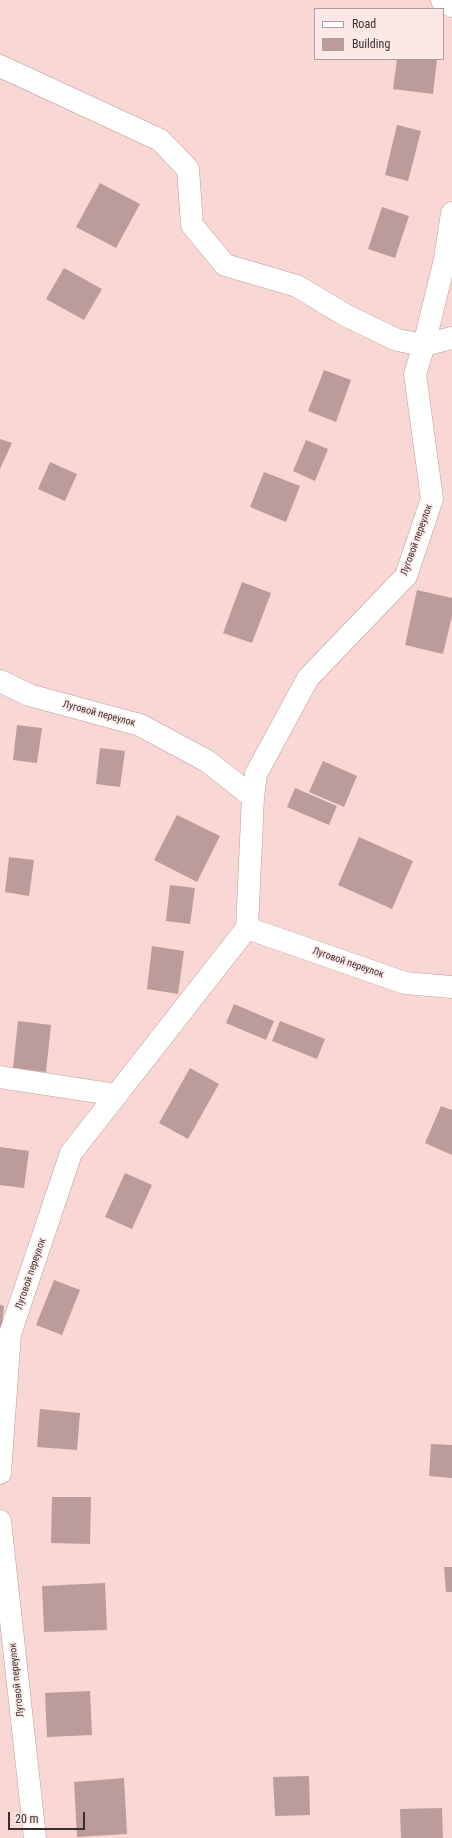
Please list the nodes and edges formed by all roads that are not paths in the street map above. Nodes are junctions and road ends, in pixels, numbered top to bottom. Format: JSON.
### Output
{"nodes":[{"id":1,"x":442,"y":0,"type":"edge"},
{"id":2,"x":452,"y":6,"type":"edge"},
{"id":3,"x":0,"y":66,"type":"edge"},
{"id":4,"x":452,"y":213,"type":"edge"},
{"id":5,"x":452,"y":338,"type":"edge"},
{"id":6,"x":424,"y":345,"type":"junction"},
{"id":7,"x":0,"y":681,"type":"edge"},
{"id":8,"x":254,"y":797,"type":"junction"},
{"id":9,"x":247,"y":928,"type":"junction"},
{"id":10,"x":452,"y":987,"type":"edge"},
{"id":11,"x":0,"y":1077,"type":"edge"},
{"id":12,"x":117,"y":1095,"type":"junction"},
{"id":13,"x":0,"y":1473,"type":"edge"},
{"id":14,"x":0,"y":1522,"type":"edge"},
{"id":15,"x":35,"y":1838,"type":"edge"}],
"edges":[{"from":1,"to":2,"type":"street"},
{"from":3,"to":6,"type":"street"},
{"from":4,"to":6,"type":"street","name":"Луговой переулок"},
{"from":5,"to":6,"type":"street"},
{"from":6,"to":8,"type":"street","name":"Луговой переулок"},
{"from":7,"to":8,"type":"street","name":"Луговой переулок"},
{"from":8,"to":9,"type":"street","name":"Луговой переулок"},
{"from":9,"to":10,"type":"street","name":"Луговой переулок"},
{"from":9,"to":12,"type":"street","name":"Луговой переулок"},
{"from":11,"to":12,"type":"street"},
{"from":12,"to":13,"type":"street","name":"Луговой переулок"},
{"from":14,"to":15,"type":"street","name":"Луговой переулок"}]}
